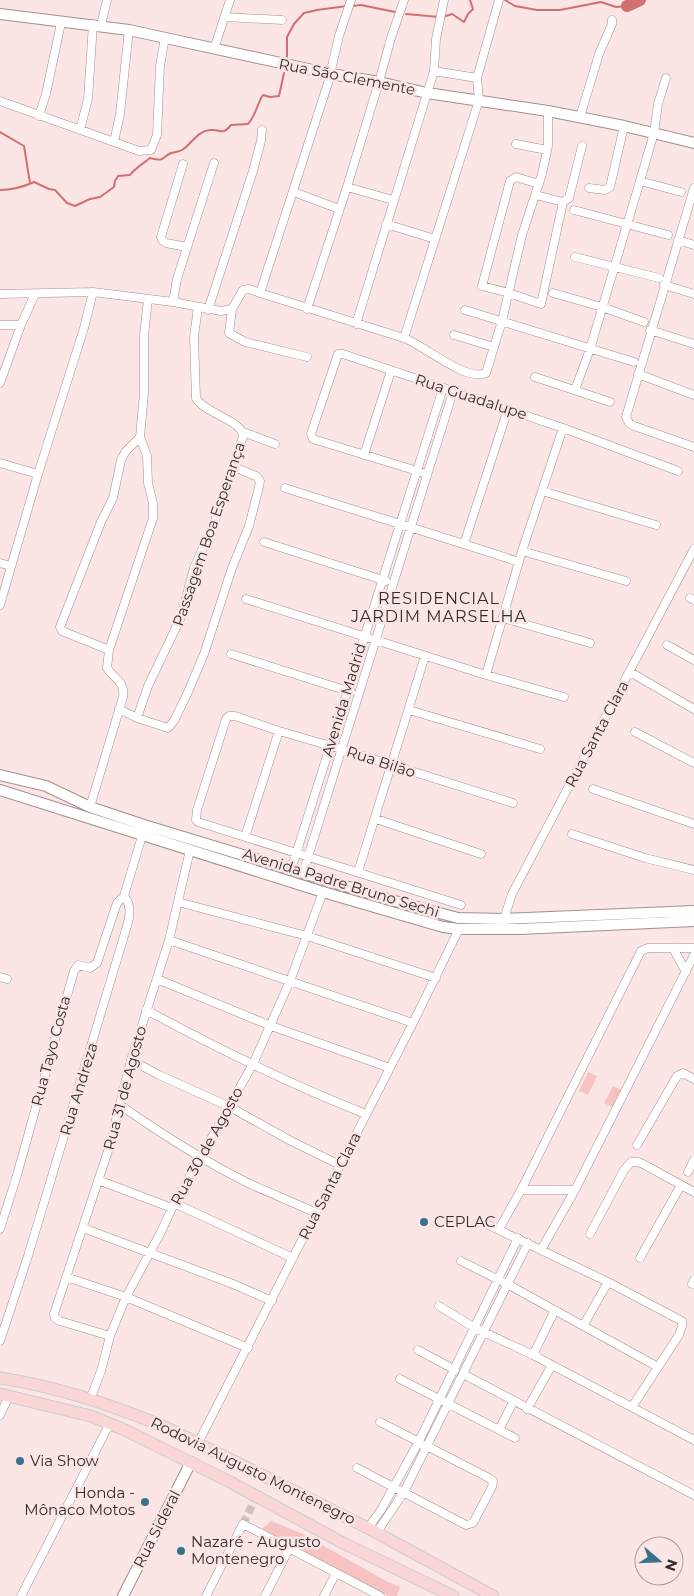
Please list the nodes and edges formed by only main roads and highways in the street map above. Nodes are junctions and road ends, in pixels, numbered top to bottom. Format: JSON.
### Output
{"nodes":[{"id":1,"x":0,"y":14,"type":"edge"},
{"id":2,"x":694,"y":143,"type":"edge"},
{"id":3,"x":0,"y":775,"type":"edge"},
{"id":4,"x":36,"y":784,"type":"junction"},
{"id":5,"x":52,"y":789,"type":"junction"},
{"id":6,"x":0,"y":790,"type":"edge"},
{"id":7,"x":27,"y":798,"type":"junction"},
{"id":8,"x":44,"y":805,"type":"junction"},
{"id":9,"x":694,"y":910,"type":"edge"},
{"id":10,"x":694,"y":921,"type":"edge"},
{"id":11,"x":0,"y":1378,"type":"edge"},
{"id":12,"x":4,"y":1395,"type":"edge"},
{"id":13,"x":191,"y":1462,"type":"junction"},
{"id":14,"x":239,"y":1464,"type":"junction"},
{"id":15,"x":230,"y":1482,"type":"junction"},
{"id":16,"x":430,"y":1561,"type":"junction"},
{"id":17,"x":421,"y":1579,"type":"junction"},
{"id":18,"x":123,"y":1596,"type":"edge"},
{"id":19,"x":453,"y":1596,"type":"edge"},
{"id":20,"x":494,"y":1596,"type":"edge"}],
"edges":[{"from":1,"to":2,"type":"main road","name":"Rua São Clemente"},
{"from":3,"to":4,"type":"main road","name":"Avenida Padre Bruno Sechi"},
{"from":4,"to":5,"type":"main road","name":"Avenida Padre Bruno Sechi"},
{"from":4,"to":7,"type":"main road"},
{"from":5,"to":8,"type":"main road"},
{"from":5,"to":9,"type":"main road","name":"Avenida Padre Bruno Sechi"},
{"from":6,"to":7,"type":"main road","name":"Avenida Padre Bruno Sechi"},
{"from":7,"to":8,"type":"main road","name":"Avenida Padre Bruno Sechi"},
{"from":8,"to":10,"type":"main road","name":"Avenida Padre Bruno Sechi"},
{"from":11,"to":14,"type":"main road","name":"Rodovia Augusto Montenegro"},
{"from":12,"to":13,"type":"main road","name":"Rodovia Augusto Montenegro"},
{"from":13,"to":15,"type":"main road","name":"Rodovia Augusto Montenegro"},
{"from":13,"to":18,"type":"main road","name":"Rua Sideral"},
{"from":14,"to":15,"type":"main road"},
{"from":14,"to":16,"type":"main road","name":"Rodovia Augusto Montenegro"},
{"from":15,"to":17,"type":"main road","name":"Rodovia Augusto Montenegro"},
{"from":16,"to":17,"type":"main road"},
{"from":16,"to":20,"type":"main road","name":"Rodovia Augusto Montenegro"},
{"from":17,"to":19,"type":"main road","name":"Rodovia Augusto Montenegro"}]}
